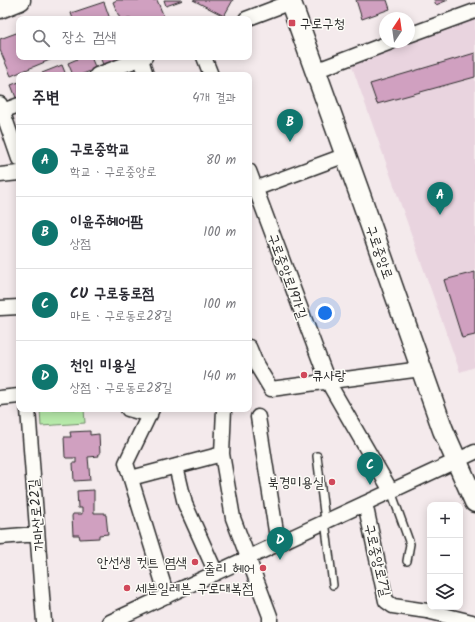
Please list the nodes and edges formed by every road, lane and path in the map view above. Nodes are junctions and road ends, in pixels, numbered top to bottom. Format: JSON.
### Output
{"nodes":[{"id":1,"x":20,"y":0,"type":"edge"},
{"id":2,"x":290,"y":1,"type":"edge"},
{"id":3,"x":0,"y":8,"type":"edge"},
{"id":4,"x":475,"y":11,"type":"edge"},
{"id":5,"x":252,"y":17,"type":"edge"},
{"id":6,"x":415,"y":33,"type":"edge"},
{"id":7,"x":379,"y":47,"type":"edge"},
{"id":8,"x":138,"y":60,"type":"edge"},
{"id":9,"x":143,"y":60,"type":"edge"},
{"id":10,"x":205,"y":60,"type":"edge"},
{"id":11,"x":316,"y":71,"type":"junction"},
{"id":12,"x":106,"y":72,"type":"edge"},
{"id":13,"x":145,"y":72,"type":"edge"},
{"id":14,"x":211,"y":72,"type":"edge"},
{"id":15,"x":16,"y":105,"type":"edge"},
{"id":16,"x":1,"y":107,"type":"edge"},
{"id":17,"x":16,"y":150,"type":"edge"},
{"id":18,"x":346,"y":155,"type":"junction"},
{"id":19,"x":16,"y":173,"type":"edge"},
{"id":20,"x":0,"y":176,"type":"edge"},
{"id":21,"x":252,"y":190,"type":"edge"},
{"id":22,"x":16,"y":307,"type":"edge"},
{"id":23,"x":0,"y":308,"type":"edge"},
{"id":24,"x":252,"y":354,"type":"edge"},
{"id":25,"x":421,"y":369,"type":"junction"},
{"id":26,"x":328,"y":382,"type":"junction"},
{"id":27,"x":16,"y":396,"type":"edge"},
{"id":28,"x":0,"y":398,"type":"edge"},
{"id":29,"x":28,"y":412,"type":"edge"},
{"id":30,"x":151,"y":412,"type":"edge"},
{"id":31,"x":224,"y":412,"type":"edge"},
{"id":32,"x":258,"y":417,"type":"dead end"},
{"id":33,"x":475,"y":452,"type":"edge"},
{"id":34,"x":222,"y":454,"type":"junction"},
{"id":35,"x":317,"y":456,"type":"dead end"},
{"id":36,"x":456,"y":460,"type":"junction"},
{"id":37,"x":176,"y":466,"type":"junction"},
{"id":38,"x":131,"y":478,"type":"junction"},
{"id":39,"x":391,"y":491,"type":"junction"},
{"id":40,"x":475,"y":502,"type":"edge"},
{"id":41,"x":366,"y":503,"type":"junction"},
{"id":42,"x":325,"y":522,"type":"junction"},
{"id":43,"x":37,"y":534,"type":"junction"},
{"id":44,"x":0,"y":537,"type":"edge"},
{"id":45,"x":278,"y":544,"type":"junction"},
{"id":46,"x":247,"y":559,"type":"junction"},
{"id":47,"x":406,"y":561,"type":"dead end"},
{"id":48,"x":216,"y":573,"type":"junction"},
{"id":49,"x":333,"y":584,"type":"dead end"},
{"id":50,"x":167,"y":596,"type":"junction"},
{"id":51,"x":44,"y":622,"type":"edge"},
{"id":52,"x":110,"y":622,"type":"edge"},
{"id":53,"x":270,"y":622,"type":"edge"},
{"id":54,"x":472,"y":622,"type":"edge"}],
"edges":[{"from":1,"to":3,"type":"street"},
{"from":2,"to":5,"type":"street"},
{"from":2,"to":11,"type":"street","name":"구로중앙로"},
{"from":4,"to":6,"type":"street"},
{"from":7,"to":11,"type":"street"},
{"from":8,"to":12,"type":"street"},
{"from":9,"to":13,"type":"street"},
{"from":10,"to":14,"type":"street"},
{"from":11,"to":18,"type":"street","name":"구로중앙로"},
{"from":15,"to":16,"type":"street"},
{"from":16,"to":17,"type":"street"},
{"from":18,"to":21,"type":"street"},
{"from":18,"to":25,"type":"street","name":"구로중앙로"},
{"from":19,"to":20,"type":"street"},
{"from":21,"to":26,"type":"street","name":"구로중앙로19가길"},
{"from":22,"to":23,"type":"street"},
{"from":24,"to":26,"type":"street"},
{"from":25,"to":26,"type":"street"},
{"from":25,"to":36,"type":"street","name":"구로중앙로"},
{"from":26,"to":39,"type":"street","name":"구로중앙로19가길"},
{"from":27,"to":28,"type":"street"},
{"from":29,"to":43,"type":"street","name":"가마산로22길"},
{"from":30,"to":38,"type":"street"},
{"from":31,"to":34,"type":"street"},
{"from":32,"to":45,"type":"street"},
{"from":33,"to":36,"type":"street"},
{"from":34,"to":37,"type":"street"},
{"from":34,"to":46,"type":"street"},
{"from":35,"to":42,"type":"lane"},
{"from":36,"to":39,"type":"street"},
{"from":36,"to":40,"type":"street","name":"구로중앙로"},
{"from":37,"to":38,"type":"street"},
{"from":37,"to":48,"type":"street"},
{"from":38,"to":50,"type":"street"},
{"from":39,"to":41,"type":"street"},
{"from":39,"to":47,"type":"lane"},
{"from":41,"to":42,"type":"street"},
{"from":41,"to":54,"type":"street","name":"구로중앙로7길"},
{"from":42,"to":45,"type":"street"},
{"from":42,"to":49,"type":"lane"},
{"from":43,"to":44,"type":"street"},
{"from":43,"to":51,"type":"street","name":"가마산로22길"},
{"from":45,"to":46,"type":"street"},
{"from":46,"to":48,"type":"street"},
{"from":46,"to":53,"type":"street"},
{"from":48,"to":50,"type":"street"},
{"from":50,"to":52,"type":"street"}]}
